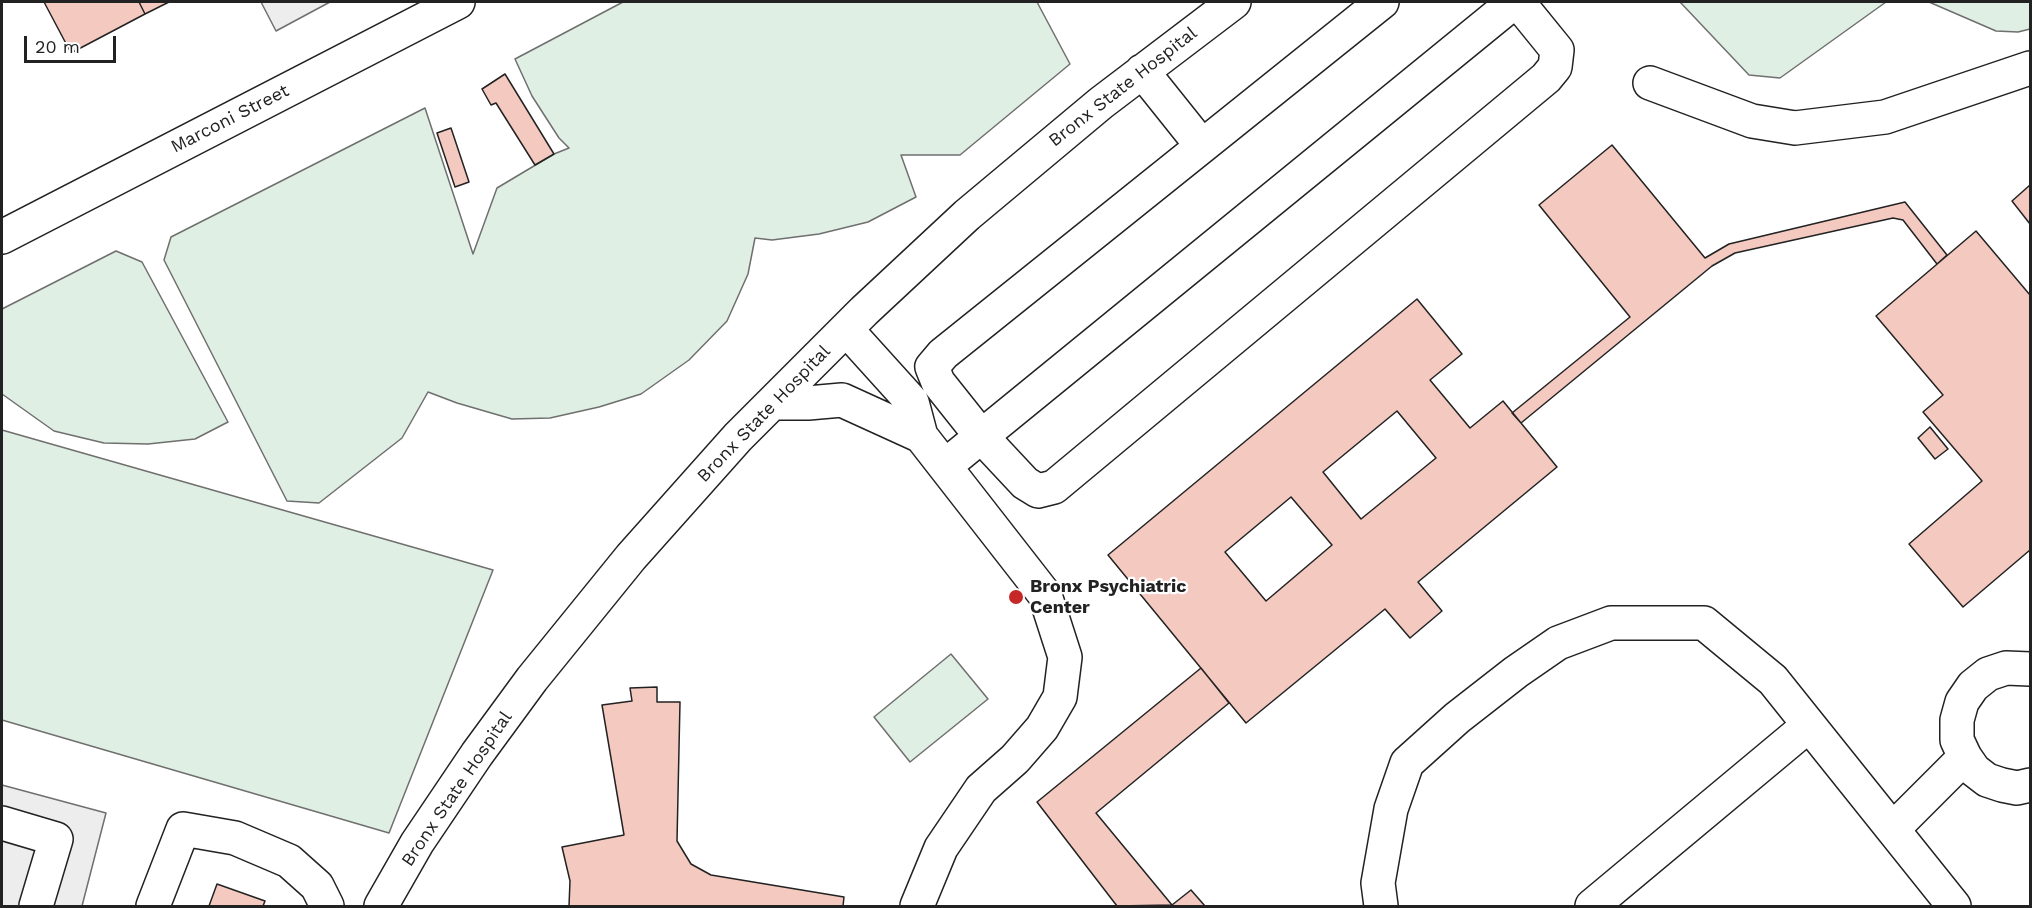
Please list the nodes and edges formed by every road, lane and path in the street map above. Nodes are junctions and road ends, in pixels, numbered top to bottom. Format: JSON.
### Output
{"nodes":[{"id":1,"x":458,"y":2,"type":"edge"},
{"id":2,"x":1234,"y":2,"type":"edge"},
{"id":3,"x":1382,"y":2,"type":"edge"},
{"id":4,"x":1516,"y":2,"type":"edge"},
{"id":5,"x":2031,"y":68,"type":"edge"},
{"id":6,"x":1142,"y":71,"type":"junction"},
{"id":7,"x":1650,"y":83,"type":"dead end"},
{"id":8,"x":1202,"y":146,"type":"junction"},
{"id":9,"x":2,"y":237,"type":"edge"},
{"id":10,"x":846,"y":329,"type":"junction"},
{"id":11,"x":772,"y":403,"type":"junction"},
{"id":12,"x":921,"y":436,"type":"junction"},
{"id":13,"x":981,"y":436,"type":"junction"},
{"id":14,"x":945,"y":466,"type":"junction"},
{"id":15,"x":2031,"y":669,"type":"edge"},
{"id":16,"x":1809,"y":725,"type":"junction"},
{"id":17,"x":1965,"y":757,"type":"junction"},
{"id":18,"x":2026,"y":793,"type":"edge"},
{"id":19,"x":2,"y":823,"type":"edge"},
{"id":20,"x":1893,"y":829,"type":"junction"},
{"id":21,"x":36,"y":906,"type":"edge"},
{"id":22,"x":153,"y":906,"type":"edge"},
{"id":23,"x":327,"y":906,"type":"edge"},
{"id":24,"x":381,"y":906,"type":"edge"},
{"id":25,"x":917,"y":906,"type":"edge"},
{"id":26,"x":1381,"y":906,"type":"edge"},
{"id":27,"x":1592,"y":906,"type":"edge"},
{"id":28,"x":1954,"y":906,"type":"edge"}],
"edges":[{"from":1,"to":9,"type":"street","name":"Marconi Street"},
{"from":2,"to":6,"type":"street","name":"Bronx State Hospital"},
{"from":3,"to":8,"type":"street"},
{"from":4,"to":13,"type":"street"},
{"from":4,"to":13,"type":"street"},
{"from":5,"to":7,"type":"street"},
{"from":6,"to":8,"type":"street"},
{"from":6,"to":10,"type":"street","name":"Bronx State Hospital"},
{"from":8,"to":13,"type":"street"},
{"from":10,"to":11,"type":"street","name":"Bronx State Hospital"},
{"from":10,"to":12,"type":"street"},
{"from":11,"to":12,"type":"street"},
{"from":11,"to":24,"type":"street","name":"Bronx State Hospital"},
{"from":12,"to":14,"type":"street"},
{"from":13,"to":14,"type":"street"},
{"from":14,"to":25,"type":"street"},
{"from":15,"to":17,"type":"street"},
{"from":16,"to":20,"type":"street"},
{"from":16,"to":26,"type":"street"},
{"from":16,"to":27,"type":"street"},
{"from":17,"to":18,"type":"street"},
{"from":17,"to":20,"type":"street"},
{"from":19,"to":21,"type":"street"},
{"from":20,"to":28,"type":"street"},
{"from":22,"to":23,"type":"street"}]}
